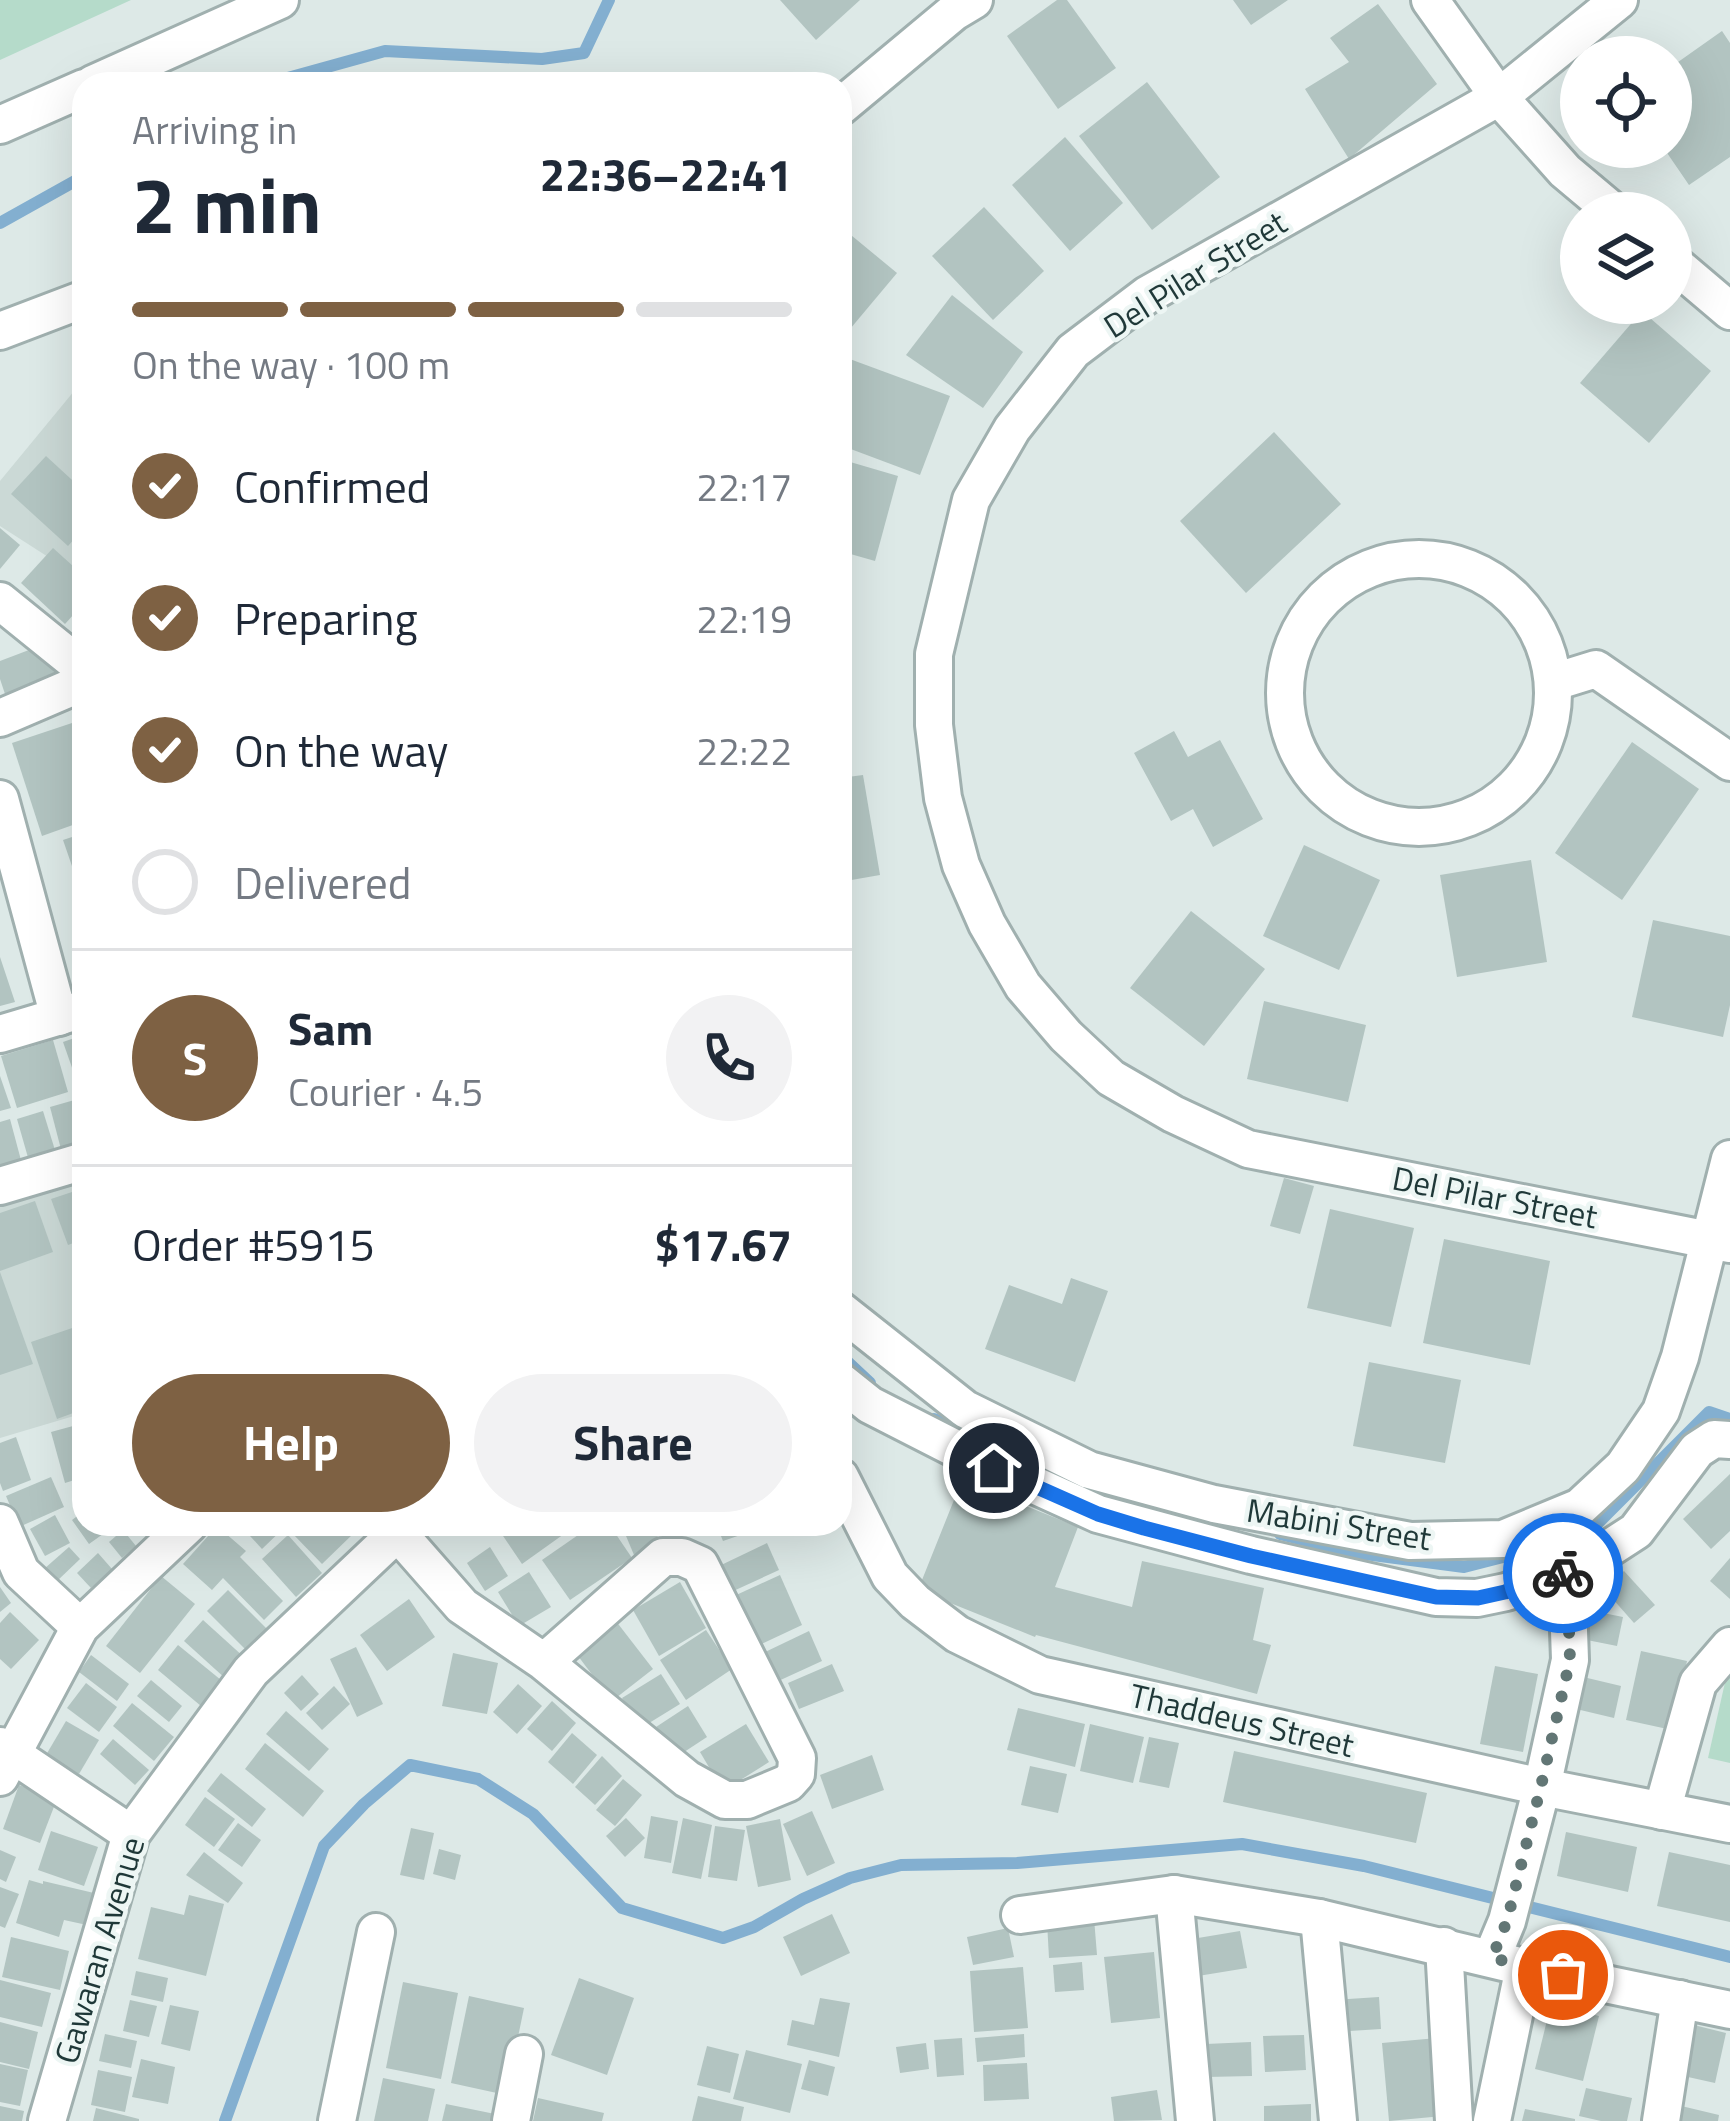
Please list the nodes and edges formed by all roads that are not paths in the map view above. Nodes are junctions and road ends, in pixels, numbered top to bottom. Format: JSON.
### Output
{"nodes":[{"id":1,"x":280,"y":0,"type":"edge"},
{"id":2,"x":974,"y":0,"type":"edge"},
{"id":3,"x":1430,"y":0,"type":"edge"},
{"id":4,"x":1619,"y":0,"type":"edge"},
{"id":5,"x":120,"y":72,"type":"edge"},
{"id":6,"x":72,"y":93,"type":"edge"},
{"id":7,"x":852,"y":96,"type":"edge"},
{"id":8,"x":1498,"y":98,"type":"junction"},
{"id":9,"x":0,"y":125,"type":"edge"},
{"id":10,"x":1590,"y":192,"type":"edge"},
{"id":11,"x":1692,"y":279,"type":"edge"},
{"id":12,"x":72,"y":304,"type":"edge"},
{"id":13,"x":1730,"y":311,"type":"edge"},
{"id":14,"x":0,"y":331,"type":"edge"},
{"id":15,"x":0,"y":601,"type":"edge"},
{"id":16,"x":72,"y":658,"type":"edge"},
{"id":17,"x":1554,"y":682,"type":"junction"},
{"id":18,"x":72,"y":687,"type":"edge"},
{"id":19,"x":0,"y":718,"type":"edge"},
{"id":20,"x":1730,"y":762,"type":"edge"},
{"id":21,"x":0,"y":799,"type":"edge"},
{"id":22,"x":9,"y":866,"type":"edge"},
{"id":23,"x":72,"y":1013,"type":"edge"},
{"id":24,"x":0,"y":1034,"type":"edge"},
{"id":25,"x":1730,"y":1159,"type":"edge"},
{"id":26,"x":72,"y":1165,"type":"edge"},
{"id":27,"x":0,"y":1186,"type":"edge"},
{"id":28,"x":1720,"y":1241,"type":"edge"},
{"id":29,"x":852,"y":1320,"type":"edge"},
{"id":30,"x":852,"y":1391,"type":"edge"},
{"id":31,"x":1730,"y":1440,"type":"edge"},
{"id":32,"x":852,"y":1501,"type":"edge"},
{"id":33,"x":0,"y":1523,"type":"edge"},
{"id":34,"x":176,"y":1536,"type":"edge"},
{"id":35,"x":390,"y":1536,"type":"edge"},
{"id":36,"x":406,"y":1536,"type":"edge"},
{"id":37,"x":1567,"y":1572,"type":"junction"},
{"id":38,"x":80,"y":1628,"type":"junction"},
{"id":39,"x":1730,"y":1646,"type":"edge"},
{"id":40,"x":544,"y":1662,"type":"junction"},
{"id":41,"x":4,"y":1759,"type":"edge"},
{"id":42,"x":1541,"y":1786,"type":"junction"},
{"id":43,"x":1662,"y":1811,"type":"junction"},
{"id":44,"x":1730,"y":1825,"type":"edge"},
{"id":45,"x":131,"y":1834,"type":"junction"},
{"id":46,"x":1174,"y":1894,"type":"junction"},
{"id":47,"x":1020,"y":1915,"type":"dead end"},
{"id":48,"x":1319,"y":1918,"type":"junction"},
{"id":49,"x":376,"y":1932,"type":"dead end"},
{"id":50,"x":1444,"y":1946,"type":"junction"},
{"id":51,"x":1508,"y":1962,"type":"junction"},
{"id":52,"x":1680,"y":1999,"type":"junction"},
{"id":53,"x":1730,"y":2010,"type":"edge"},
{"id":54,"x":524,"y":2054,"type":"dead end"},
{"id":55,"x":47,"y":2121,"type":"edge"},
{"id":56,"x":337,"y":2121,"type":"edge"},
{"id":57,"x":511,"y":2121,"type":"edge"},
{"id":58,"x":1195,"y":2121,"type":"edge"},
{"id":59,"x":1338,"y":2121,"type":"edge"},
{"id":60,"x":1454,"y":2121,"type":"edge"},
{"id":61,"x":1492,"y":2121,"type":"edge"},
{"id":62,"x":1661,"y":2121,"type":"edge"}],
"edges":[{"from":1,"to":5,"type":"street"},
{"from":2,"to":7,"type":"street"},
{"from":3,"to":8,"type":"street"},
{"from":4,"to":8,"type":"street","name":"Del Pilar Street"},
{"from":6,"to":9,"type":"street"},
{"from":8,"to":10,"type":"street"},
{"from":8,"to":28,"type":"street","name":"Del Pilar Street"},
{"from":11,"to":13,"type":"street"},
{"from":12,"to":14,"type":"street"},
{"from":15,"to":16,"type":"street"},
{"from":17,"to":17,"type":"street"},
{"from":17,"to":20,"type":"street"},
{"from":18,"to":19,"type":"street"},
{"from":21,"to":22,"type":"street"},
{"from":22,"to":23,"type":"street"},
{"from":23,"to":24,"type":"street"},
{"from":25,"to":28,"type":"street","name":"Mabini Street"},
{"from":26,"to":27,"type":"street"},
{"from":28,"to":29,"type":"street","name":"Mabini Street"},
{"from":30,"to":37,"type":"street"},
{"from":31,"to":37,"type":"street"},
{"from":32,"to":42,"type":"street","name":"Thaddeus Street"},
{"from":33,"to":38,"type":"street"},
{"from":34,"to":38,"type":"street"},
{"from":35,"to":45,"type":"street","name":"Gawaran Avenue"},
{"from":36,"to":40,"type":"street"},
{"from":37,"to":42,"type":"street"},
{"from":38,"to":41,"type":"street"},
{"from":39,"to":43,"type":"street"},
{"from":40,"to":40,"type":"street"},
{"from":41,"to":45,"type":"street"},
{"from":42,"to":43,"type":"street","name":"Thaddeus Street"},
{"from":42,"to":51,"type":"street"},
{"from":43,"to":44,"type":"street","name":"Thaddeus Street"},
{"from":45,"to":55,"type":"street","name":"Gawaran Avenue"},
{"from":46,"to":47,"type":"street"},
{"from":46,"to":48,"type":"street"},
{"from":46,"to":58,"type":"street"},
{"from":48,"to":50,"type":"street"},
{"from":48,"to":59,"type":"street"},
{"from":49,"to":56,"type":"street"},
{"from":50,"to":51,"type":"street"},
{"from":50,"to":60,"type":"street"},
{"from":51,"to":52,"type":"street"},
{"from":51,"to":61,"type":"street"},
{"from":52,"to":53,"type":"street"},
{"from":52,"to":62,"type":"street"},
{"from":54,"to":57,"type":"street"}]}
